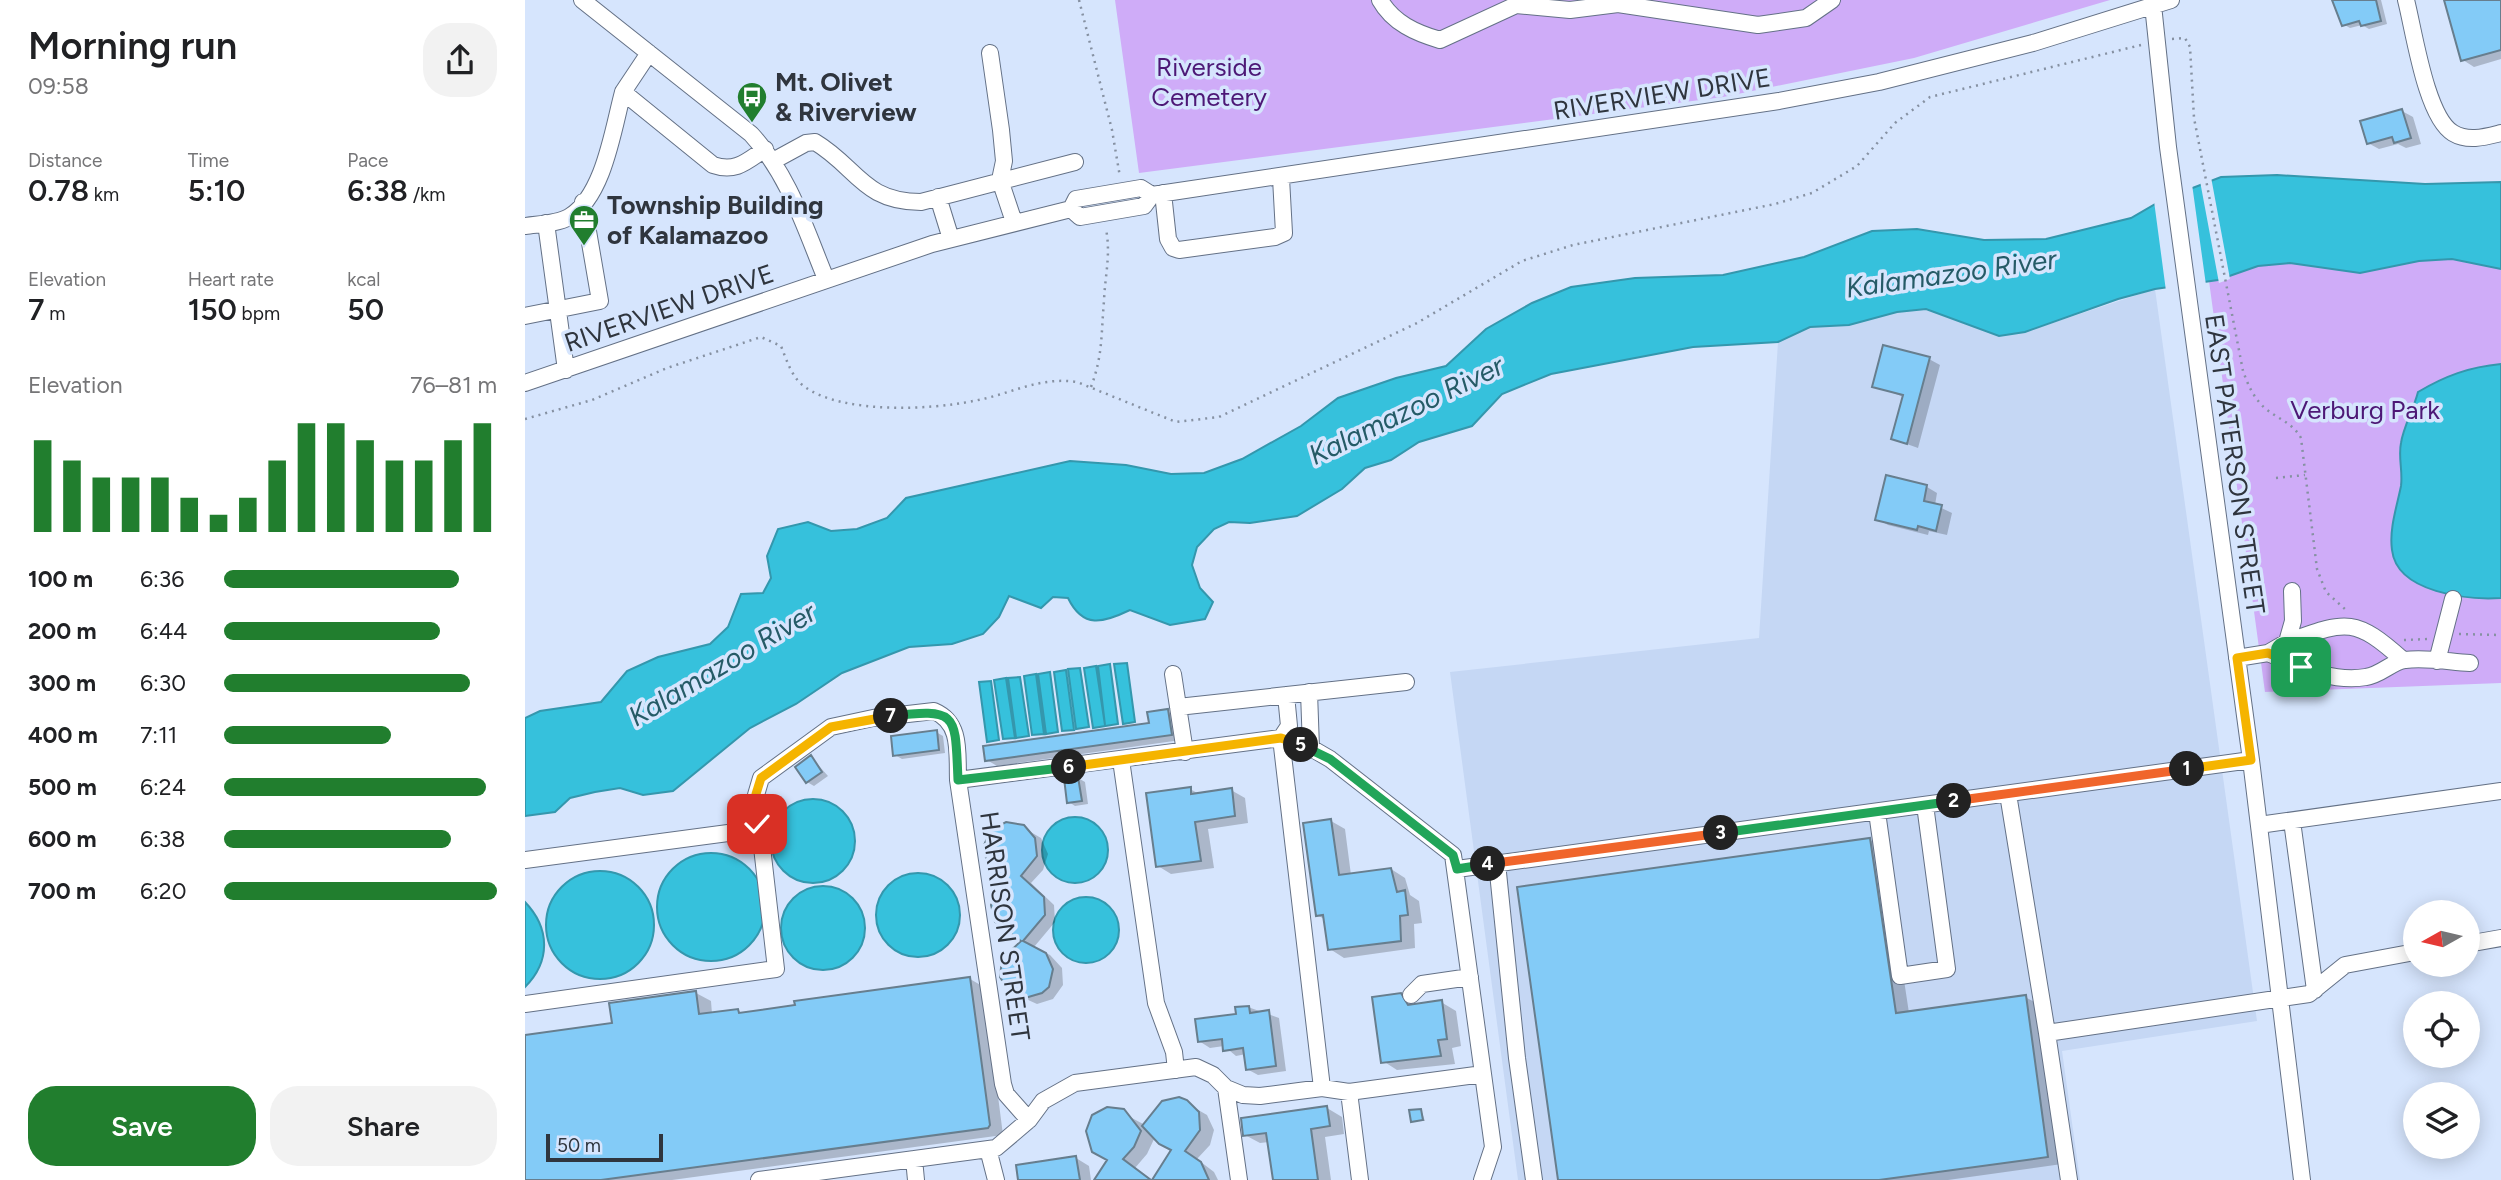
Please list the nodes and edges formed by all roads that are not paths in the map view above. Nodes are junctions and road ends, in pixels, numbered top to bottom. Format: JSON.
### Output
{"nodes":[{"id":1,"x":582,"y":0,"type":"edge"},
{"id":2,"x":1380,"y":0,"type":"edge"},
{"id":3,"x":1832,"y":0,"type":"edge"},
{"id":4,"x":2171,"y":0,"type":"edge"},
{"id":5,"x":2406,"y":0,"type":"edge"},
{"id":6,"x":2153,"y":5,"type":"junction"},
{"id":7,"x":649,"y":53,"type":"junction"},
{"id":8,"x":990,"y":53,"type":"dead end"},
{"id":9,"x":623,"y":92,"type":"junction"},
{"id":10,"x":2501,"y":133,"type":"edge"},
{"id":11,"x":769,"y":155,"type":"junction"},
{"id":12,"x":1075,"y":162,"type":"dead end"},
{"id":13,"x":1281,"y":178,"type":"junction"},
{"id":14,"x":1000,"y":180,"type":"junction"},
{"id":15,"x":1158,"y":194,"type":"junction"},
{"id":16,"x":938,"y":197,"type":"junction"},
{"id":17,"x":583,"y":202,"type":"junction"},
{"id":18,"x":1014,"y":222,"type":"junction"},
{"id":19,"x":547,"y":223,"type":"junction"},
{"id":20,"x":525,"y":226,"type":"edge"},
{"id":21,"x":951,"y":239,"type":"junction"},
{"id":22,"x":826,"y":279,"type":"junction"},
{"id":23,"x":558,"y":312,"type":"junction"},
{"id":24,"x":525,"y":316,"type":"edge"},
{"id":25,"x":566,"y":370,"type":"junction"},
{"id":26,"x":525,"y":383,"type":"edge"},
{"id":27,"x":2292,"y":591,"type":"dead end"},
{"id":28,"x":2453,"y":599,"type":"dead end"},
{"id":29,"x":2287,"y":642,"type":"junction"},
{"id":30,"x":2268,"y":653,"type":"junction"},
{"id":31,"x":2237,"y":658,"type":"junction"},
{"id":32,"x":2403,"y":660,"type":"junction"},
{"id":33,"x":2437,"y":661,"type":"junction"},
{"id":34,"x":2470,"y":663,"type":"dead end"},
{"id":35,"x":1173,"y":674,"type":"dead end"},
{"id":36,"x":1406,"y":682,"type":"dead end"},
{"id":37,"x":1310,"y":692,"type":"junction"},
{"id":38,"x":1286,"y":695,"type":"junction"},
{"id":39,"x":1178,"y":707,"type":"junction"},
{"id":40,"x":1281,"y":738,"type":"junction"},
{"id":41,"x":1311,"y":748,"type":"junction"},
{"id":42,"x":1185,"y":752,"type":"junction"},
{"id":43,"x":1121,"y":760,"type":"junction"},
{"id":44,"x":2251,"y":760,"type":"junction"},
{"id":45,"x":958,"y":780,"type":"junction"},
{"id":46,"x":2501,"y":791,"type":"edge"},
{"id":47,"x":2008,"y":794,"type":"junction"},
{"id":48,"x":1926,"y":805,"type":"junction"},
{"id":49,"x":1877,"y":812,"type":"junction"},
{"id":50,"x":2292,"y":821,"type":"junction"},
{"id":51,"x":2259,"y":825,"type":"junction"},
{"id":52,"x":758,"y":830,"type":"junction"},
{"id":53,"x":525,"y":860,"type":"edge"},
{"id":54,"x":1497,"y":863,"type":"junction"},
{"id":55,"x":1457,"y":869,"type":"junction"},
{"id":56,"x":2501,"y":938,"type":"edge"},
{"id":57,"x":2480,"y":941,"type":"edge"},
{"id":58,"x":2403,"y":954,"type":"edge"},
{"id":59,"x":1470,"y":977,"type":"junction"},
{"id":60,"x":2315,"y":990,"type":"junction"},
{"id":61,"x":1411,"y":995,"type":"dead end"},
{"id":62,"x":2280,"y":998,"type":"junction"},
{"id":63,"x":525,"y":1004,"type":"edge"},
{"id":64,"x":2047,"y":1033,"type":"junction"},
{"id":65,"x":1176,"y":1070,"type":"junction"},
{"id":66,"x":1483,"y":1074,"type":"junction"},
{"id":67,"x":1226,"y":1088,"type":"junction"},
{"id":68,"x":1322,"y":1088,"type":"junction"},
{"id":69,"x":1349,"y":1092,"type":"junction"},
{"id":70,"x":1029,"y":1120,"type":"junction"},
{"id":71,"x":988,"y":1149,"type":"junction"},
{"id":72,"x":914,"y":1159,"type":"junction"},
{"id":73,"x":813,"y":1176,"type":"edge"},
{"id":74,"x":759,"y":1180,"type":"edge"},
{"id":75,"x":916,"y":1180,"type":"edge"},
{"id":76,"x":996,"y":1180,"type":"edge"},
{"id":77,"x":1239,"y":1180,"type":"edge"},
{"id":78,"x":1360,"y":1180,"type":"edge"},
{"id":79,"x":1482,"y":1180,"type":"edge"},
{"id":80,"x":1534,"y":1180,"type":"edge"},
{"id":81,"x":2069,"y":1180,"type":"edge"},
{"id":82,"x":2302,"y":1180,"type":"edge"}],
"edges":[{"from":1,"to":7,"type":"street"},
{"from":2,"to":3,"type":"street"},
{"from":4,"to":6,"type":"street","name":"RIVERVIEW DRIVE"},
{"from":5,"to":10,"type":"street"},
{"from":6,"to":13,"type":"street","name":"RIVERVIEW DRIVE"},
{"from":6,"to":31,"type":"street","name":"EAST PATERSON STREET"},
{"from":7,"to":9,"type":"street"},
{"from":7,"to":11,"type":"street"},
{"from":8,"to":14,"type":"street"},
{"from":9,"to":11,"type":"street"},
{"from":9,"to":17,"type":"street"},
{"from":11,"to":16,"type":"street"},
{"from":11,"to":22,"type":"street"},
{"from":12,"to":14,"type":"street"},
{"from":13,"to":15,"type":"street","name":"RIVERVIEW DRIVE"},
{"from":13,"to":15,"type":"street"},
{"from":14,"to":16,"type":"street"},
{"from":14,"to":18,"type":"street"},
{"from":15,"to":18,"type":"street","name":"RIVERVIEW DRIVE"},
{"from":16,"to":21,"type":"street"},
{"from":17,"to":19,"type":"street"},
{"from":17,"to":23,"type":"street"},
{"from":18,"to":21,"type":"street","name":"RIVERVIEW DRIVE"},
{"from":19,"to":20,"type":"street"},
{"from":19,"to":23,"type":"street"},
{"from":21,"to":22,"type":"street","name":"RIVERVIEW DRIVE"},
{"from":22,"to":25,"type":"street","name":"RIVERVIEW DRIVE"},
{"from":23,"to":24,"type":"street"},
{"from":23,"to":25,"type":"street"},
{"from":25,"to":26,"type":"street","name":"RIVERVIEW DRIVE"},
{"from":27,"to":29,"type":"street"},
{"from":28,"to":33,"type":"street"},
{"from":29,"to":30,"type":"street"},
{"from":29,"to":32,"type":"street"},
{"from":30,"to":31,"type":"street"},
{"from":30,"to":32,"type":"street"},
{"from":31,"to":44,"type":"street","name":"EAST PATERSON STREET"},
{"from":32,"to":33,"type":"street"},
{"from":33,"to":34,"type":"street"},
{"from":35,"to":39,"type":"street"},
{"from":36,"to":37,"type":"street"},
{"from":37,"to":38,"type":"street"},
{"from":37,"to":41,"type":"street"},
{"from":38,"to":39,"type":"street"},
{"from":38,"to":40,"type":"street"},
{"from":39,"to":42,"type":"street"},
{"from":40,"to":41,"type":"street","name":"HARRISON STREET"},
{"from":40,"to":42,"type":"street","name":"HARRISON STREET"},
{"from":40,"to":68,"type":"street"},
{"from":41,"to":55,"type":"street","name":"HARRISON STREET"},
{"from":42,"to":43,"type":"street","name":"HARRISON STREET"},
{"from":43,"to":45,"type":"street","name":"HARRISON STREET"},
{"from":43,"to":65,"type":"street"},
{"from":44,"to":47,"type":"street"},
{"from":44,"to":51,"type":"street","name":"EAST PATERSON STREET"},
{"from":45,"to":52,"type":"street"},
{"from":45,"to":70,"type":"street","name":"HARRISON STREET"},
{"from":46,"to":50,"type":"street"},
{"from":47,"to":48,"type":"street"},
{"from":47,"to":64,"type":"street"},
{"from":48,"to":49,"type":"street"},
{"from":48,"to":49,"type":"street"},
{"from":49,"to":54,"type":"street"},
{"from":50,"to":51,"type":"street"},
{"from":50,"to":60,"type":"street"},
{"from":51,"to":62,"type":"street","name":"EAST PATERSON STREET"},
{"from":52,"to":53,"type":"street"},
{"from":52,"to":63,"type":"street"},
{"from":54,"to":55,"type":"street"},
{"from":54,"to":80,"type":"street"},
{"from":55,"to":59,"type":"street"},
{"from":56,"to":57,"type":"street"},
{"from":58,"to":60,"type":"street"},
{"from":59,"to":61,"type":"street"},
{"from":59,"to":66,"type":"street"},
{"from":60,"to":62,"type":"street"},
{"from":62,"to":64,"type":"street"},
{"from":62,"to":82,"type":"street","name":"EAST PATERSON STREET"},
{"from":64,"to":81,"type":"street"},
{"from":65,"to":67,"type":"street"},
{"from":65,"to":70,"type":"street"},
{"from":66,"to":69,"type":"street"},
{"from":66,"to":79,"type":"street"},
{"from":67,"to":68,"type":"street"},
{"from":67,"to":77,"type":"street"},
{"from":68,"to":69,"type":"street"},
{"from":69,"to":78,"type":"street"},
{"from":70,"to":71,"type":"street"},
{"from":71,"to":72,"type":"street"},
{"from":71,"to":76,"type":"street"},
{"from":72,"to":73,"type":"street"},
{"from":72,"to":75,"type":"street"},
{"from":73,"to":74,"type":"street"}]}
